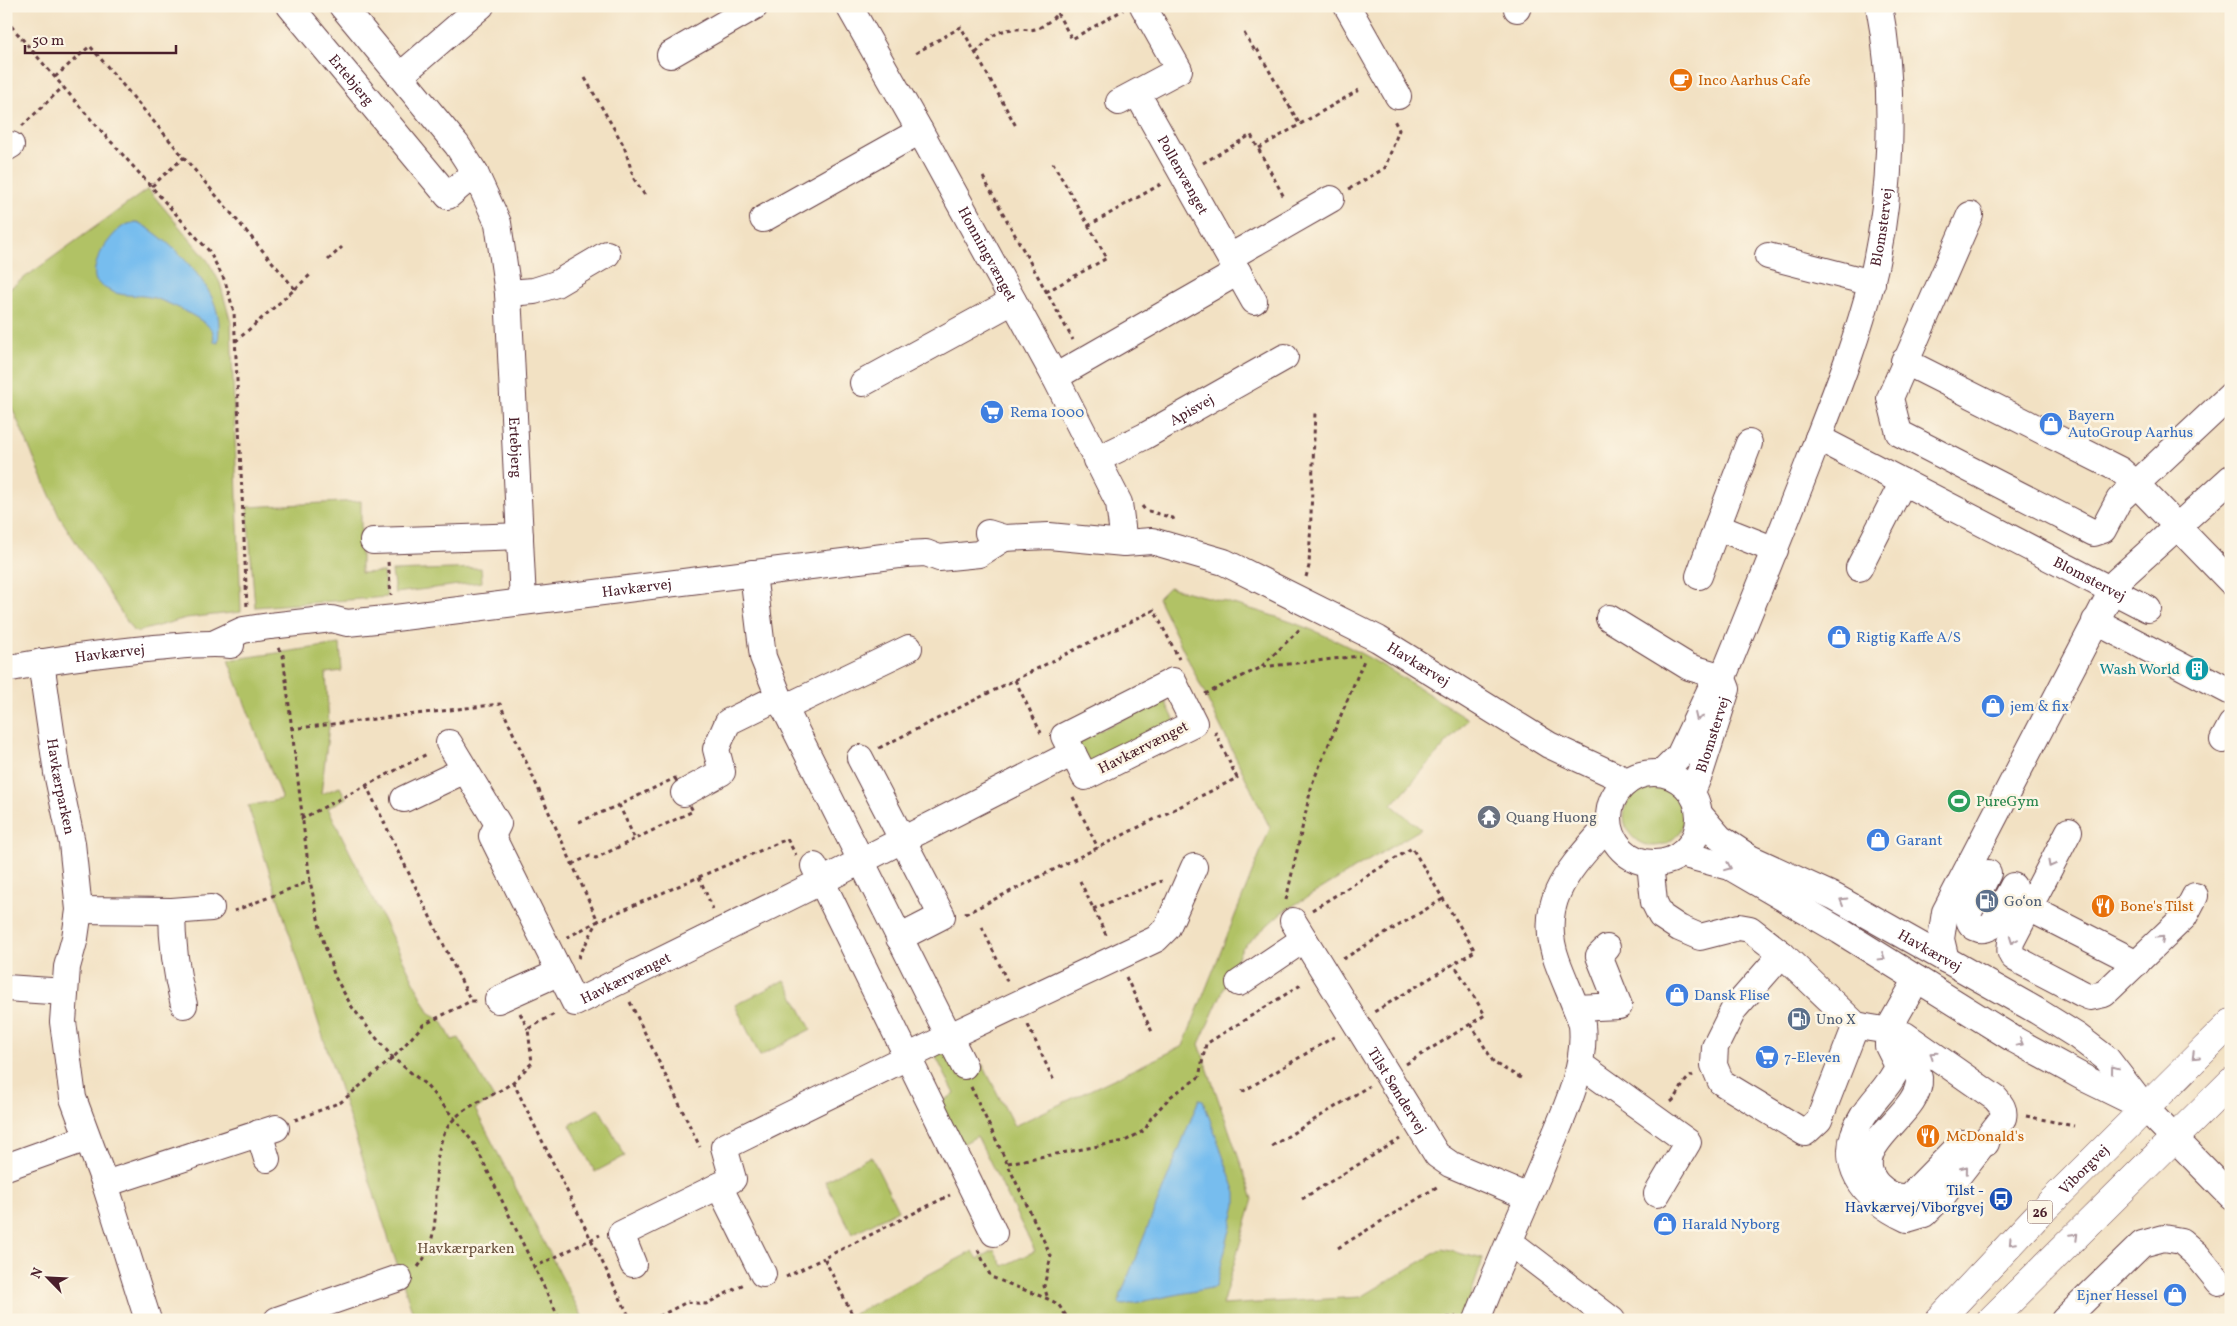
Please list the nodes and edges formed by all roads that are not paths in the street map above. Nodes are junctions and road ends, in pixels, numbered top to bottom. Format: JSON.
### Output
{"nodes":[{"id":1,"x":290,"y":6,"type":"edge"},
{"id":2,"x":342,"y":6,"type":"edge"},
{"id":3,"x":481,"y":6,"type":"edge"},
{"id":4,"x":755,"y":6,"type":"edge"},
{"id":5,"x":849,"y":6,"type":"edge"},
{"id":6,"x":1143,"y":6,"type":"edge"},
{"id":7,"x":1347,"y":6,"type":"edge"},
{"id":8,"x":1879,"y":6,"type":"edge"},
{"id":9,"x":670,"y":55,"type":"dead end"},
{"id":10,"x":401,"y":75,"type":"junction"},
{"id":11,"x":1398,"y":96,"type":"road end"},
{"id":12,"x":920,"y":130,"type":"junction"},
{"id":13,"x":475,"y":174,"type":"junction"},
{"id":14,"x":1331,"y":199,"type":"road end"},
{"id":15,"x":1970,"y":215,"type":"dead end"},
{"id":16,"x":763,"y":219,"type":"dead end"},
{"id":17,"x":607,"y":254,"type":"dead end"},
{"id":18,"x":1768,"y":256,"type":"dead end"},
{"id":19,"x":1234,"y":265,"type":"junction"},
{"id":20,"x":1872,"y":283,"type":"junction"},
{"id":21,"x":508,"y":293,"type":"junction"},
{"id":22,"x":1012,"y":301,"type":"junction"},
{"id":23,"x":1254,"y":301,"type":"dead end"},
{"id":24,"x":1285,"y":357,"type":"dead end"},
{"id":25,"x":1904,"y":361,"type":"junction"},
{"id":26,"x":1055,"y":377,"type":"junction"},
{"id":27,"x":863,"y":383,"type":"dead end"},
{"id":28,"x":2231,"y":395,"type":"edge"},
{"id":29,"x":1818,"y":438,"type":"junction"},
{"id":30,"x":1749,"y":443,"type":"dead end"},
{"id":31,"x":1096,"y":460,"type":"junction"},
{"id":32,"x":2231,"y":478,"type":"edge"},
{"id":33,"x":1903,"y":482,"type":"junction"},
{"id":34,"x":2136,"y":484,"type":"junction"},
{"id":35,"x":1717,"y":527,"type":"junction"},
{"id":36,"x":2176,"y":527,"type":"junction"},
{"id":37,"x":520,"y":536,"type":"junction"},
{"id":38,"x":380,"y":541,"type":"road end"},
{"id":39,"x":1124,"y":543,"type":"junction"},
{"id":40,"x":1775,"y":550,"type":"junction"},
{"id":41,"x":1859,"y":568,"type":"dead end"},
{"id":42,"x":2227,"y":570,"type":"edge"},
{"id":43,"x":753,"y":573,"type":"junction"},
{"id":44,"x":1699,"y":576,"type":"dead end"},
{"id":45,"x":2112,"y":590,"type":"junction"},
{"id":46,"x":523,"y":601,"type":"junction"},
{"id":47,"x":2148,"y":609,"type":"dead end"},
{"id":48,"x":1608,"y":618,"type":"dead end"},
{"id":49,"x":2095,"y":621,"type":"junction"},
{"id":50,"x":909,"y":648,"type":"dead end"},
{"id":51,"x":41,"y":662,"type":"junction"},
{"id":52,"x":6,"y":669,"type":"edge"},
{"id":53,"x":1723,"y":677,"type":"junction"},
{"id":54,"x":2231,"y":692,"type":"edge"},
{"id":55,"x":782,"y":702,"type":"junction"},
{"id":56,"x":450,"y":742,"type":"road end"},
{"id":57,"x":1073,"y":753,"type":"junction"},
{"id":58,"x":860,"y":758,"type":"dead end"},
{"id":59,"x":465,"y":770,"type":"junction"},
{"id":60,"x":1662,"y":773,"type":"junction"},
{"id":61,"x":684,"y":792,"type":"road end"},
{"id":62,"x":404,"y":799,"type":"dead end"},
{"id":63,"x":1696,"y":803,"type":"junction"},
{"id":64,"x":1616,"y":813,"type":"junction"},
{"id":65,"x":2068,"y":831,"type":"dead end"},
{"id":66,"x":902,"y":840,"type":"junction"},
{"id":67,"x":1681,"y":854,"type":"junction"},
{"id":68,"x":860,"y":862,"type":"junction"},
{"id":69,"x":1650,"y":863,"type":"junction"},
{"id":70,"x":1194,"y":868,"type":"road end"},
{"id":71,"x":1979,"y":868,"type":"junction"},
{"id":72,"x":816,"y":877,"type":"junction"},
{"id":73,"x":2194,"y":896,"type":"dead end"},
{"id":74,"x":2025,"y":897,"type":"junction"},
{"id":75,"x":211,"y":908,"type":"road end"},
{"id":76,"x":79,"y":910,"type":"junction"},
{"id":77,"x":172,"y":911,"type":"junction"},
{"id":78,"x":899,"y":938,"type":"junction"},
{"id":79,"x":1607,"y":948,"type":"dead end"},
{"id":80,"x":1782,"y":954,"type":"junction"},
{"id":81,"x":1946,"y":960,"type":"junction"},
{"id":82,"x":2137,"y":962,"type":"junction"},
{"id":83,"x":1918,"y":980,"type":"junction"},
{"id":84,"x":1239,"y":983,"type":"dead end"},
{"id":85,"x":566,"y":986,"type":"junction"},
{"id":86,"x":6,"y":988,"type":"edge"},
{"id":87,"x":64,"y":992,"type":"junction"},
{"id":88,"x":498,"y":1000,"type":"road end"},
{"id":89,"x":184,"y":1005,"type":"dead end"},
{"id":90,"x":1576,"y":1008,"type":"junction"},
{"id":91,"x":2231,"y":1023,"type":"edge"},
{"id":92,"x":1856,"y":1025,"type":"junction"},
{"id":93,"x":1888,"y":1030,"type":"junction"},
{"id":94,"x":948,"y":1037,"type":"junction"},
{"id":95,"x":907,"y":1057,"type":"junction"},
{"id":96,"x":1581,"y":1065,"type":"junction"},
{"id":97,"x":964,"y":1066,"type":"road end"},
{"id":98,"x":2231,"y":1082,"type":"edge"},
{"id":99,"x":2144,"y":1107,"type":"junction"},
{"id":100,"x":87,"y":1138,"type":"junction"},
{"id":101,"x":2175,"y":1138,"type":"junction"},
{"id":102,"x":1986,"y":1143,"type":"junction"},
{"id":103,"x":267,"y":1159,"type":"dead end"},
{"id":104,"x":6,"y":1167,"type":"edge"},
{"id":105,"x":105,"y":1184,"type":"junction"},
{"id":106,"x":719,"y":1186,"type":"junction"},
{"id":107,"x":1657,"y":1194,"type":"dead end"},
{"id":108,"x":2231,"y":1196,"type":"edge"},
{"id":109,"x":1528,"y":1197,"type":"junction"},
{"id":110,"x":994,"y":1233,"type":"road end"},
{"id":111,"x":1510,"y":1242,"type":"junction"},
{"id":112,"x":633,"y":1264,"type":"dead end"},
{"id":113,"x":399,"y":1278,"type":"road end"},
{"id":114,"x":764,"y":1278,"type":"road end"},
{"id":115,"x":2226,"y":1293,"type":"edge"},
{"id":116,"x":1478,"y":1317,"type":"edge"},
{"id":117,"x":148,"y":1320,"type":"edge"},
{"id":118,"x":277,"y":1320,"type":"edge"},
{"id":119,"x":1612,"y":1320,"type":"edge"},
{"id":120,"x":1939,"y":1320,"type":"edge"},
{"id":121,"x":1990,"y":1320,"type":"edge"},
{"id":122,"x":2064,"y":1320,"type":"edge"}],
"edges":[{"from":1,"to":13,"type":"street","name":"Ertebjerg"},
{"from":2,"to":10,"type":"street","name":"Ertebjerg"},
{"from":3,"to":10,"type":"street"},
{"from":4,"to":9,"type":"street"},
{"from":5,"to":12,"type":"street","name":"Honningvænget"},
{"from":6,"to":19,"type":"street","name":"Pollenvænget"},
{"from":7,"to":11,"type":"street"},
{"from":8,"to":20,"type":"street","name":"Blomstervej"},
{"from":10,"to":13,"type":"street","name":"Ertebjerg"},
{"from":12,"to":16,"type":"street"},
{"from":12,"to":22,"type":"street","name":"Honningvænget"},
{"from":13,"to":21,"type":"street","name":"Ertebjerg"},
{"from":14,"to":19,"type":"street"},
{"from":15,"to":25,"type":"street"},
{"from":17,"to":21,"type":"street"},
{"from":18,"to":20,"type":"street"},
{"from":19,"to":23,"type":"street","name":"Pollenvænget"},
{"from":19,"to":26,"type":"street"},
{"from":20,"to":29,"type":"street","name":"Blomstervej"},
{"from":21,"to":37,"type":"street","name":"Ertebjerg"},
{"from":22,"to":26,"type":"street","name":"Honningvænget"},
{"from":22,"to":27,"type":"street"},
{"from":24,"to":31,"type":"street","name":"Apisvej"},
{"from":25,"to":34,"type":"street"},
{"from":25,"to":34,"type":"street"},
{"from":26,"to":31,"type":"street","name":"Honningvænget"},
{"from":28,"to":34,"type":"street"},
{"from":29,"to":33,"type":"street","name":"Blomstervej"},
{"from":29,"to":40,"type":"street","name":"Blomstervej"},
{"from":30,"to":35,"type":"street"},
{"from":31,"to":39,"type":"street","name":"Honningvænget"},
{"from":32,"to":36,"type":"street"},
{"from":33,"to":41,"type":"street"},
{"from":33,"to":45,"type":"street","name":"Blomstervej"},
{"from":34,"to":36,"type":"street"},
{"from":35,"to":40,"type":"street"},
{"from":35,"to":44,"type":"street"},
{"from":36,"to":42,"type":"street"},
{"from":36,"to":45,"type":"street"},
{"from":37,"to":38,"type":"street"},
{"from":37,"to":46,"type":"street","name":"Ertebjerg"},
{"from":39,"to":43,"type":"street","name":"Havkærvej"},
{"from":39,"to":64,"type":"street","name":"Havkærvej"},
{"from":40,"to":53,"type":"street","name":"Blomstervej"},
{"from":43,"to":46,"type":"street","name":"Havkærvej"},
{"from":43,"to":55,"type":"street"},
{"from":45,"to":47,"type":"street","name":"Blomstervej"},
{"from":45,"to":49,"type":"street"},
{"from":46,"to":51,"type":"street","name":"Havkærvej"},
{"from":48,"to":53,"type":"street"},
{"from":49,"to":54,"type":"street"},
{"from":49,"to":71,"type":"street"},
{"from":50,"to":55,"type":"street"},
{"from":51,"to":52,"type":"street","name":"Havkærvej"},
{"from":51,"to":76,"type":"street","name":"Havkærparken"},
{"from":53,"to":60,"type":"street","name":"Blomstervej","one_way":true},
{"from":53,"to":63,"type":"street","name":"Blomstervej"},
{"from":55,"to":61,"type":"street"},
{"from":55,"to":68,"type":"street"},
{"from":56,"to":59,"type":"street"},
{"from":57,"to":57,"type":"street","name":"Havkærvænget"},
{"from":57,"to":66,"type":"street","name":"Havkærvænget"},
{"from":58,"to":66,"type":"street"},
{"from":59,"to":62,"type":"street"},
{"from":59,"to":85,"type":"street"},
{"from":60,"to":63,"type":"street"},
{"from":60,"to":64,"type":"street"},
{"from":63,"to":67,"type":"street"},
{"from":81,"to":63,"type":"street","name":"Havkærvej","one_way":true},
{"from":64,"to":69,"type":"street"},
{"from":64,"to":90,"type":"street"},
{"from":65,"to":74,"type":"street","one_way":true},
{"from":66,"to":68,"type":"street","name":"Havkærvænget"},
{"from":66,"to":78,"type":"street"},
{"from":67,"to":69,"type":"street"},
{"from":67,"to":83,"type":"street","name":"Havkærvej","one_way":true},
{"from":68,"to":72,"type":"street","name":"Havkærvænget"},
{"from":68,"to":78,"type":"street"},
{"from":69,"to":80,"type":"street"},
{"from":70,"to":94,"type":"street"},
{"from":71,"to":74,"type":"street"},
{"from":71,"to":74,"type":"street"},
{"from":71,"to":81,"type":"street"},
{"from":72,"to":85,"type":"street","name":"Havkærvænget"},
{"from":72,"to":95,"type":"street"},
{"from":82,"to":73,"type":"street","one_way":true},
{"from":74,"to":82,"type":"street"},
{"from":74,"to":82,"type":"street","one_way":true},
{"from":75,"to":77,"type":"street"},
{"from":76,"to":77,"type":"street"},
{"from":76,"to":87,"type":"street","name":"Havkærparken"},
{"from":77,"to":89,"type":"street"},
{"from":78,"to":94,"type":"street"},
{"from":79,"to":90,"type":"street"},
{"from":80,"to":92,"type":"street"},
{"from":80,"to":92,"type":"street"},
{"from":99,"to":81,"type":"street","name":"Havkærvej","one_way":true},
{"from":83,"to":93,"type":"street"},
{"from":83,"to":99,"type":"street","name":"Havkærvej","one_way":true},
{"from":84,"to":109,"type":"street","name":"Tilst Søndervej"},
{"from":85,"to":88,"type":"street","name":"Havkærvænget"},
{"from":86,"to":87,"type":"street"},
{"from":87,"to":100,"type":"street","name":"Havkærparken"},
{"from":90,"to":96,"type":"street"},
{"from":91,"to":99,"type":"main road","name":"Viborgvej","number":"26","one_way":true},
{"from":92,"to":93,"type":"street"},
{"from":102,"to":93,"type":"street","one_way":true},
{"from":93,"to":102,"type":"street"},
{"from":93,"to":102,"type":"street","one_way":true},
{"from":94,"to":95,"type":"street"},
{"from":94,"to":97,"type":"street"},
{"from":95,"to":106,"type":"street"},
{"from":95,"to":110,"type":"street"},
{"from":96,"to":107,"type":"street"},
{"from":96,"to":109,"type":"street"},
{"from":98,"to":101,"type":"main road"},
{"from":99,"to":101,"type":"street","name":"Havkærvej"},
{"from":99,"to":120,"type":"main road","name":"Viborgvej","number":"26","one_way":true},
{"from":100,"to":104,"type":"street"},
{"from":100,"to":105,"type":"street","name":"Havkærparken"},
{"from":101,"to":108,"type":"street","name":"Havkærvej"},
{"from":121,"to":101,"type":"main road","one_way":true},
{"from":103,"to":105,"type":"street"},
{"from":105,"to":117,"type":"street","name":"Havkærparken"},
{"from":106,"to":112,"type":"street"},
{"from":106,"to":114,"type":"street"},
{"from":109,"to":111,"type":"street"},
{"from":111,"to":116,"type":"street"},
{"from":111,"to":119,"type":"street"},
{"from":113,"to":118,"type":"street"},
{"from":115,"to":122,"type":"street"}]}
